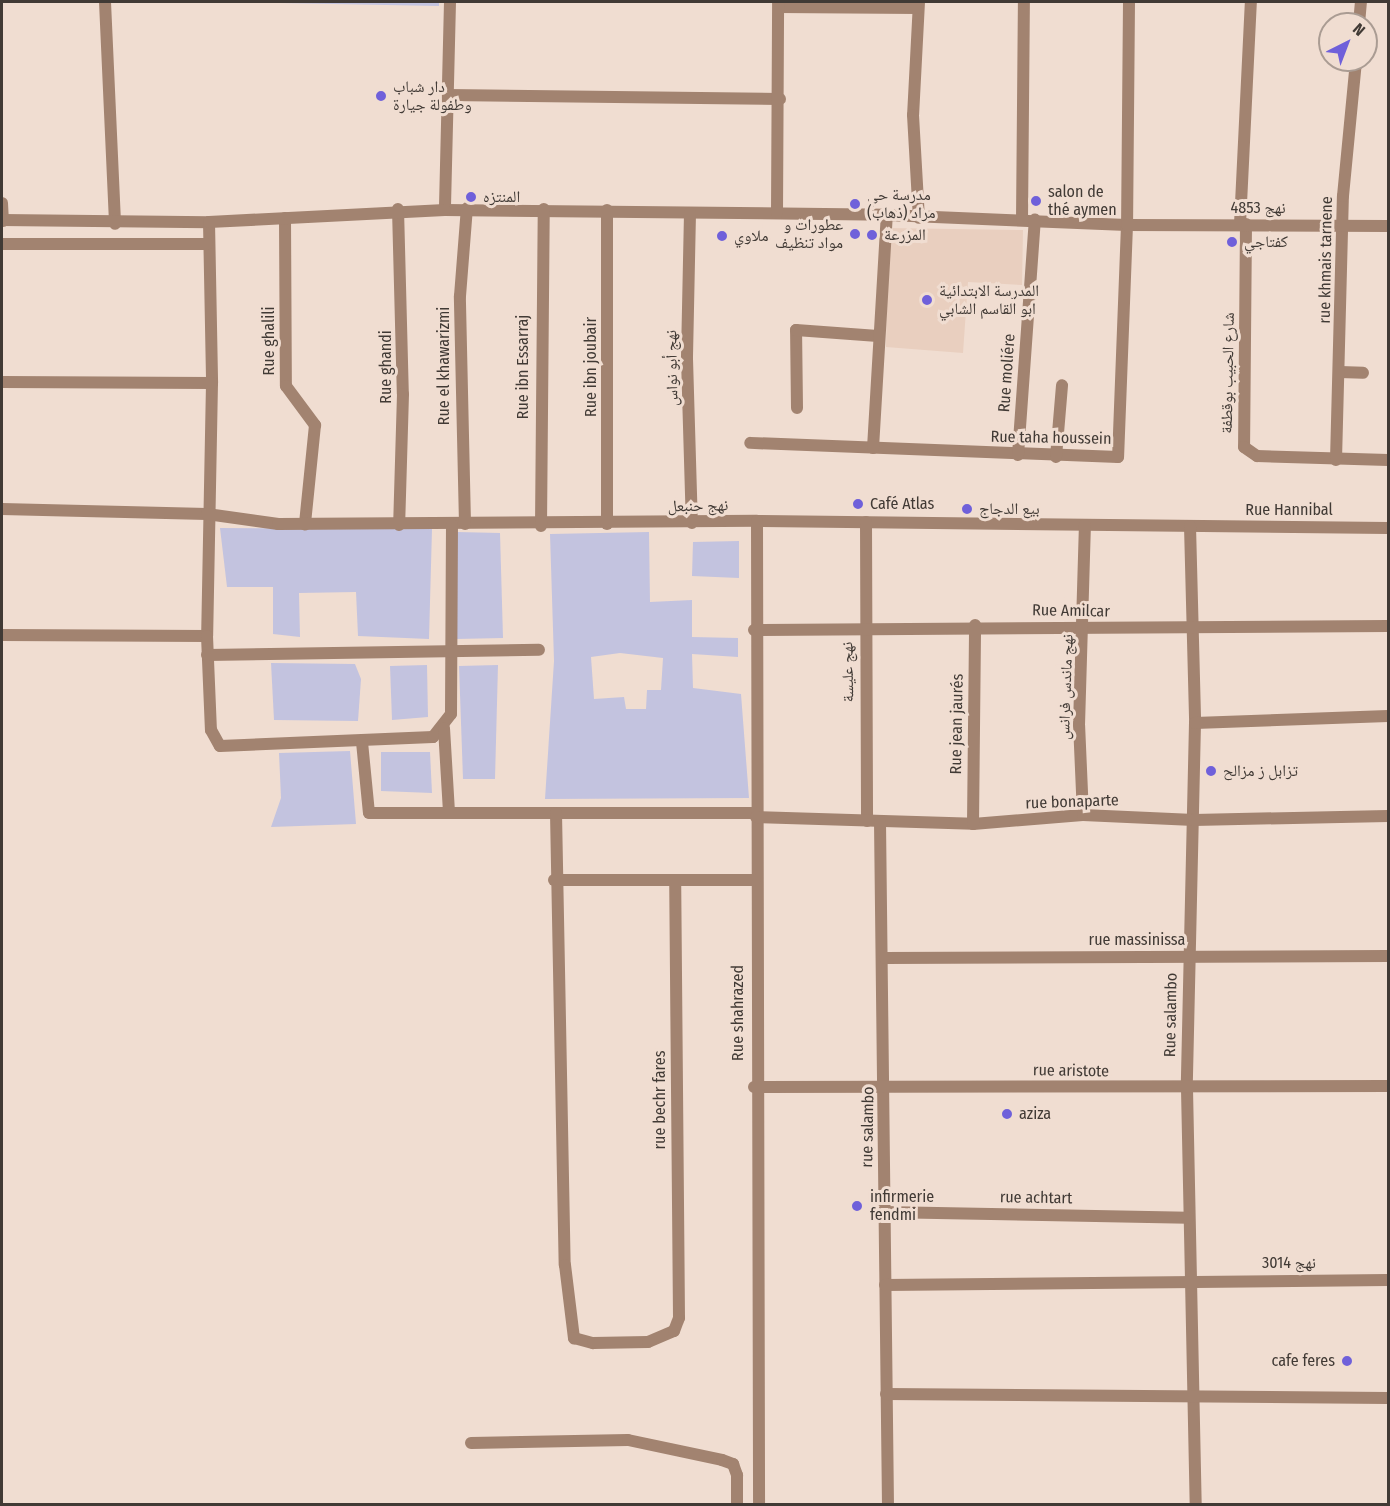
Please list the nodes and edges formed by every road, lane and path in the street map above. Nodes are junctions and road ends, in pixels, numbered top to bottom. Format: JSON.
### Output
{"nodes":[{"id":1,"x":105,"y":2,"type":"edge"},
{"id":2,"x":450,"y":2,"type":"edge"},
{"id":3,"x":1024,"y":2,"type":"edge"},
{"id":4,"x":1129,"y":2,"type":"edge"},
{"id":5,"x":1251,"y":2,"type":"edge"},
{"id":6,"x":778,"y":4,"type":"edge"},
{"id":7,"x":919,"y":5,"type":"edge"},
{"id":8,"x":1355,"y":72,"type":"edge"},
{"id":9,"x":448,"y":95,"type":"junction"},
{"id":10,"x":780,"y":99,"type":"junction"},
{"id":11,"x":2,"y":203,"type":"edge"},
{"id":12,"x":467,"y":208,"type":"junction"},
{"id":13,"x":398,"y":209,"type":"junction"},
{"id":14,"x":544,"y":209,"type":"junction"},
{"id":15,"x":445,"y":210,"type":"junction"},
{"id":16,"x":607,"y":210,"type":"junction"},
{"id":17,"x":690,"y":213,"type":"junction"},
{"id":18,"x":777,"y":213,"type":"junction"},
{"id":19,"x":887,"y":215,"type":"junction"},
{"id":20,"x":285,"y":218,"type":"junction"},
{"id":21,"x":919,"y":218,"type":"junction"},
{"id":22,"x":2,"y":220,"type":"edge"},
{"id":23,"x":1029,"y":220,"type":"junction"},
{"id":24,"x":209,"y":222,"type":"junction"},
{"id":25,"x":115,"y":224,"type":"junction"},
{"id":26,"x":1243,"y":224,"type":"junction"},
{"id":27,"x":1127,"y":225,"type":"junction"},
{"id":28,"x":1342,"y":225,"type":"junction"},
{"id":29,"x":1389,"y":226,"type":"edge"},
{"id":30,"x":2,"y":244,"type":"edge"},
{"id":31,"x":207,"y":244,"type":"junction"},
{"id":32,"x":878,"y":336,"type":"junction"},
{"id":33,"x":1340,"y":372,"type":"junction"},
{"id":34,"x":1363,"y":373,"type":"dead end"},
{"id":35,"x":2,"y":381,"type":"edge"},
{"id":36,"x":212,"y":383,"type":"junction"},
{"id":37,"x":1062,"y":385,"type":"dead end"},
{"id":38,"x":797,"y":408,"type":"dead end"},
{"id":39,"x":750,"y":443,"type":"dead end"},
{"id":40,"x":873,"y":448,"type":"junction"},
{"id":41,"x":1018,"y":455,"type":"junction"},
{"id":42,"x":1056,"y":457,"type":"junction"},
{"id":43,"x":1336,"y":460,"type":"junction"},
{"id":44,"x":1389,"y":460,"type":"edge"},
{"id":45,"x":2,"y":509,"type":"edge"},
{"id":46,"x":207,"y":514,"type":"junction"},
{"id":47,"x":756,"y":521,"type":"junction"},
{"id":48,"x":866,"y":522,"type":"junction"},
{"id":49,"x":692,"y":523,"type":"junction"},
{"id":50,"x":305,"y":524,"type":"junction"},
{"id":51,"x":465,"y":524,"type":"junction"},
{"id":52,"x":607,"y":524,"type":"junction"},
{"id":53,"x":399,"y":525,"type":"junction"},
{"id":54,"x":452,"y":525,"type":"junction"},
{"id":55,"x":1085,"y":525,"type":"junction"},
{"id":56,"x":541,"y":526,"type":"junction"},
{"id":57,"x":1190,"y":526,"type":"junction"},
{"id":58,"x":1389,"y":528,"type":"edge"},
{"id":59,"x":975,"y":625,"type":"junction"},
{"id":60,"x":864,"y":626,"type":"junction"},
{"id":61,"x":1389,"y":626,"type":"edge"},
{"id":62,"x":1085,"y":627,"type":"junction"},
{"id":63,"x":754,"y":630,"type":"junction"},
{"id":64,"x":1193,"y":631,"type":"junction"},
{"id":65,"x":2,"y":634,"type":"edge"},
{"id":66,"x":207,"y":636,"type":"junction"},
{"id":67,"x":451,"y":650,"type":"junction"},
{"id":68,"x":539,"y":650,"type":"dead end"},
{"id":69,"x":207,"y":655,"type":"junction"},
{"id":70,"x":1389,"y":716,"type":"edge"},
{"id":71,"x":1195,"y":723,"type":"junction"},
{"id":72,"x":444,"y":728,"type":"junction"},
{"id":73,"x":362,"y":742,"type":"junction"},
{"id":74,"x":449,"y":811,"type":"junction"},
{"id":75,"x":556,"y":813,"type":"junction"},
{"id":76,"x":1083,"y":814,"type":"junction"},
{"id":77,"x":756,"y":815,"type":"junction"},
{"id":78,"x":1389,"y":816,"type":"edge"},
{"id":79,"x":1194,"y":820,"type":"junction"},
{"id":80,"x":867,"y":821,"type":"junction"},
{"id":81,"x":880,"y":822,"type":"junction"},
{"id":82,"x":973,"y":824,"type":"junction"},
{"id":83,"x":554,"y":880,"type":"junction"},
{"id":84,"x":755,"y":880,"type":"junction"},
{"id":85,"x":675,"y":882,"type":"junction"},
{"id":86,"x":1389,"y":956,"type":"edge"},
{"id":87,"x":1189,"y":957,"type":"junction"},
{"id":88,"x":885,"y":958,"type":"junction"},
{"id":89,"x":886,"y":1085,"type":"junction"},
{"id":90,"x":1389,"y":1086,"type":"edge"},
{"id":91,"x":754,"y":1087,"type":"junction"},
{"id":92,"x":1186,"y":1089,"type":"junction"},
{"id":93,"x":884,"y":1212,"type":"junction"},
{"id":94,"x":1188,"y":1218,"type":"junction"},
{"id":95,"x":1189,"y":1279,"type":"junction"},
{"id":96,"x":1389,"y":1280,"type":"edge"},
{"id":97,"x":885,"y":1285,"type":"junction"},
{"id":98,"x":886,"y":1394,"type":"junction"},
{"id":99,"x":1389,"y":1398,"type":"edge"},
{"id":100,"x":1192,"y":1399,"type":"junction"},
{"id":101,"x":471,"y":1443,"type":"dead end"},
{"id":102,"x":737,"y":1504,"type":"edge"},
{"id":103,"x":759,"y":1504,"type":"edge"},
{"id":104,"x":888,"y":1504,"type":"edge"},
{"id":105,"x":1196,"y":1504,"type":"edge"}],
"edges":[{"from":1,"to":25,"type":"street"},
{"from":2,"to":9,"type":"street"},
{"from":3,"to":23,"type":"street","name":"Rue moliére"},
{"from":4,"to":27,"type":"street"},
{"from":5,"to":26,"type":"street"},
{"from":6,"to":7,"type":"street"},
{"from":6,"to":10,"type":"street"},
{"from":7,"to":21,"type":"street"},
{"from":8,"to":28,"type":"street","name":"rue khmais tarnene"},
{"from":9,"to":10,"type":"street"},
{"from":9,"to":15,"type":"street"},
{"from":10,"to":18,"type":"street"},
{"from":11,"to":22,"type":"street"},
{"from":12,"to":14,"type":"street","name":"نهج 4853"},
{"from":12,"to":15,"type":"street","name":"نهج 4853"},
{"from":12,"to":51,"type":"street","name":"Rue el khawarizmi"},
{"from":13,"to":15,"type":"street","name":"نهج 4853"},
{"from":13,"to":20,"type":"street","name":"نهج 4853"},
{"from":13,"to":53,"type":"street","name":"Rue ghandi"},
{"from":14,"to":16,"type":"street","name":"نهج 4853"},
{"from":14,"to":56,"type":"street","name":"Rue ibn Essarraj"},
{"from":16,"to":17,"type":"street","name":"نهج 4853"},
{"from":16,"to":52,"type":"street","name":"Rue ibn joubair"},
{"from":17,"to":18,"type":"street","name":"نهج 4853"},
{"from":17,"to":49,"type":"street","name":"نهج أبو نواس"},
{"from":18,"to":19,"type":"street","name":"نهج 4853"},
{"from":19,"to":21,"type":"street","name":"نهج 4853"},
{"from":19,"to":32,"type":"street"},
{"from":20,"to":24,"type":"street","name":"نهج 4853"},
{"from":20,"to":50,"type":"street","name":"Rue ghalili"},
{"from":21,"to":23,"type":"street","name":"نهج 4853"},
{"from":22,"to":25,"type":"street","name":"نهج 4853"},
{"from":23,"to":27,"type":"street","name":"نهج 4853"},
{"from":23,"to":41,"type":"street","name":"Rue moliére"},
{"from":24,"to":25,"type":"street","name":"نهج 4853"},
{"from":24,"to":31,"type":"street"},
{"from":26,"to":27,"type":"street","name":"نهج 4853"},
{"from":26,"to":28,"type":"street","name":"نهج 4853"},
{"from":26,"to":43,"type":"street","name":"شارع الحبيب بوقطفة"},
{"from":27,"to":42,"type":"street","name":"Rue taha houssein"},
{"from":28,"to":29,"type":"street","name":"نهج 4853"},
{"from":28,"to":33,"type":"street","name":"rue khmais tarnene"},
{"from":30,"to":31,"type":"street"},
{"from":31,"to":36,"type":"street"},
{"from":32,"to":38,"type":"street"},
{"from":32,"to":40,"type":"street"},
{"from":33,"to":34,"type":"street"},
{"from":33,"to":43,"type":"street","name":"rue khmais tarnene"},
{"from":35,"to":36,"type":"street"},
{"from":36,"to":46,"type":"street"},
{"from":37,"to":42,"type":"street"},
{"from":39,"to":40,"type":"street","name":"Rue taha houssein"},
{"from":40,"to":41,"type":"street","name":"Rue taha houssein"},
{"from":41,"to":42,"type":"street","name":"Rue taha houssein"},
{"from":43,"to":44,"type":"street","name":"شارع الحبيب بوقطفة"},
{"from":45,"to":46,"type":"street","name":"نهج حنبعل"},
{"from":46,"to":50,"type":"street","name":"نهج حنبعل"},
{"from":46,"to":66,"type":"street"},
{"from":47,"to":48,"type":"street","name":"نهج حنبعل"},
{"from":47,"to":49,"type":"street","name":"نهج حنبعل"},
{"from":47,"to":63,"type":"street","name":"Rue shahrazed"},
{"from":48,"to":55,"type":"street","name":"نهج حنبعل"},
{"from":48,"to":60,"type":"street","name":"نهج عليسة"},
{"from":49,"to":52,"type":"street","name":"نهج حنبعل"},
{"from":50,"to":53,"type":"street","name":"نهج حنبعل"},
{"from":51,"to":54,"type":"street","name":"نهج حنبعل"},
{"from":51,"to":56,"type":"street","name":"نهج حنبعل"},
{"from":52,"to":56,"type":"street","name":"نهج حنبعل"},
{"from":53,"to":54,"type":"street","name":"نهج حنبعل"},
{"from":54,"to":67,"type":"street"},
{"from":55,"to":57,"type":"street","name":"نهج حنبعل"},
{"from":55,"to":62,"type":"street","name":"نهج ماندس فرانس"},
{"from":57,"to":58,"type":"street","name":"Rue Hannibal"},
{"from":57,"to":64,"type":"street","name":"Rue salambo"},
{"from":59,"to":60,"type":"street","name":"Rue Amilcar"},
{"from":59,"to":62,"type":"street","name":"Rue Amilcar"},
{"from":59,"to":82,"type":"street","name":"Rue jean jaurés"},
{"from":60,"to":63,"type":"street","name":"Rue Amilcar"},
{"from":60,"to":80,"type":"street","name":"نهج عليسة"},
{"from":61,"to":64,"type":"street","name":"Rue Amilcar"},
{"from":62,"to":64,"type":"street","name":"Rue Amilcar"},
{"from":62,"to":76,"type":"street","name":"نهج ماندس فرانس"},
{"from":63,"to":77,"type":"street","name":"Rue shahrazed"},
{"from":64,"to":71,"type":"street","name":"Rue salambo"},
{"from":65,"to":66,"type":"street"},
{"from":66,"to":69,"type":"street"},
{"from":67,"to":68,"type":"street"},
{"from":67,"to":69,"type":"street"},
{"from":67,"to":72,"type":"street"},
{"from":69,"to":73,"type":"street"},
{"from":70,"to":71,"type":"street"},
{"from":71,"to":79,"type":"street","name":"Rue salambo"},
{"from":72,"to":73,"type":"street"},
{"from":72,"to":74,"type":"street"},
{"from":73,"to":74,"type":"street","name":"rue bonaparte"},
{"from":74,"to":75,"type":"street","name":"rue bonaparte"},
{"from":75,"to":77,"type":"street","name":"rue bonaparte"},
{"from":75,"to":83,"type":"street"},
{"from":76,"to":79,"type":"street","name":"rue bonaparte"},
{"from":76,"to":82,"type":"street","name":"rue bonaparte"},
{"from":77,"to":80,"type":"street","name":"rue bonaparte"},
{"from":77,"to":84,"type":"street","name":"Rue shahrazed"},
{"from":78,"to":79,"type":"street","name":"rue bonaparte"},
{"from":79,"to":87,"type":"street","name":"Rue salambo"},
{"from":80,"to":81,"type":"street","name":"rue bonaparte"},
{"from":81,"to":82,"type":"street","name":"rue bonaparte"},
{"from":81,"to":88,"type":"street","name":"rue salambo"},
{"from":83,"to":85,"type":"street"},
{"from":83,"to":85,"type":"street","name":"rue bechr fares"},
{"from":84,"to":85,"type":"street"},
{"from":84,"to":91,"type":"street","name":"Rue shahrazed"},
{"from":86,"to":87,"type":"street","name":"rue massinissa"},
{"from":87,"to":88,"type":"street","name":"rue massinissa"},
{"from":87,"to":92,"type":"street","name":"Rue salambo"},
{"from":88,"to":89,"type":"street","name":"rue salambo"},
{"from":89,"to":91,"type":"street","name":"rue aristote"},
{"from":89,"to":92,"type":"street","name":"rue aristote"},
{"from":89,"to":93,"type":"street","name":"rue salambo"},
{"from":90,"to":92,"type":"street","name":"rue aristote"},
{"from":91,"to":103,"type":"street","name":"Rue shahrazed"},
{"from":92,"to":94,"type":"street","name":"Rue salambo"},
{"from":93,"to":94,"type":"street","name":"rue achtart"},
{"from":93,"to":97,"type":"street","name":"rue salambo"},
{"from":94,"to":95,"type":"street","name":"Rue salambo"},
{"from":95,"to":96,"type":"street","name":"نهج 3014"},
{"from":95,"to":97,"type":"street","name":"نهج 3014"},
{"from":95,"to":100,"type":"street","name":"Rue salambo"},
{"from":97,"to":98,"type":"street","name":"rue salambo"},
{"from":98,"to":100,"type":"street"},
{"from":98,"to":104,"type":"street","name":"rue salambo"},
{"from":99,"to":100,"type":"street"},
{"from":100,"to":105,"type":"street","name":"Rue salambo"},
{"from":101,"to":102,"type":"street"}]}
